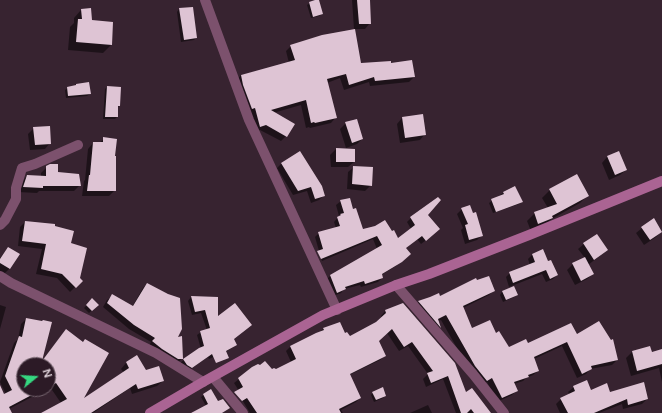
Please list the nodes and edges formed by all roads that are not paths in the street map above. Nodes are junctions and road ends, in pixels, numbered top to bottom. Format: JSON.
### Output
{"nodes":[{"id":1,"x":205,"y":0,"type":"edge"},
{"id":2,"x":78,"y":145,"type":"dead end"},
{"id":3,"x":662,"y":181,"type":"edge"},
{"id":4,"x":0,"y":225,"type":"edge"},
{"id":5,"x":0,"y":276,"type":"edge"},
{"id":6,"x":396,"y":285,"type":"junction"},
{"id":7,"x":337,"y":310,"type":"junction"},
{"id":8,"x":213,"y":377,"type":"junction"},
{"id":9,"x":203,"y":382,"type":"junction"},
{"id":10,"x":150,"y":413,"type":"edge"},
{"id":11,"x":242,"y":413,"type":"edge"},
{"id":12,"x":504,"y":413,"type":"edge"}],
"edges":[{"from":1,"to":7,"type":"street"},
{"from":2,"to":4,"type":"street"},
{"from":3,"to":6,"type":"street"},
{"from":5,"to":9,"type":"street"},
{"from":6,"to":7,"type":"street"},
{"from":6,"to":12,"type":"street"},
{"from":7,"to":8,"type":"street"},
{"from":8,"to":9,"type":"street"},
{"from":8,"to":11,"type":"street"},
{"from":9,"to":10,"type":"street"}]}
